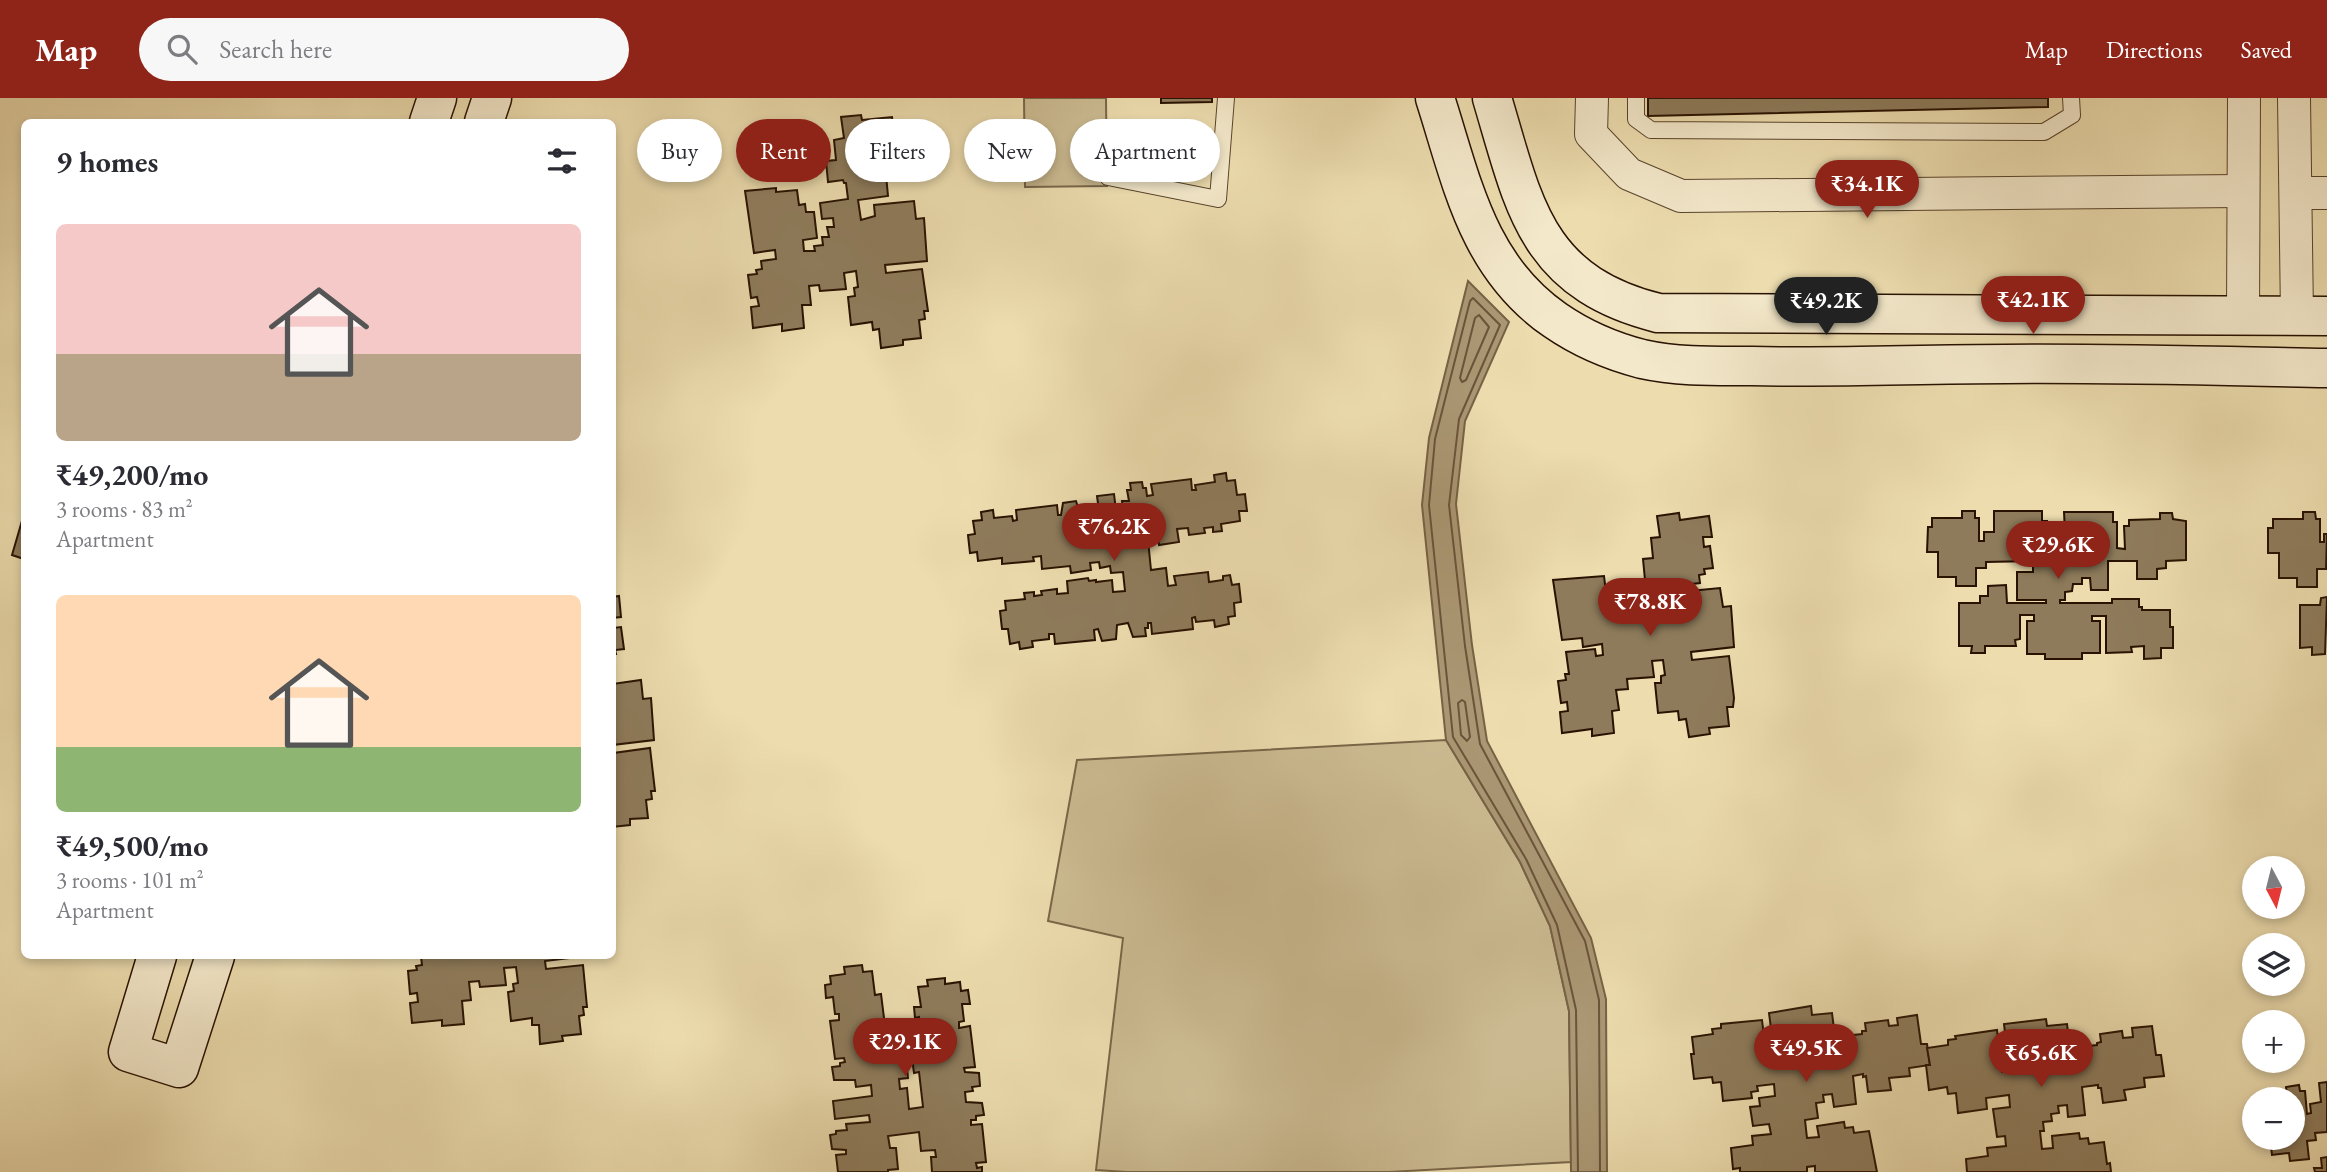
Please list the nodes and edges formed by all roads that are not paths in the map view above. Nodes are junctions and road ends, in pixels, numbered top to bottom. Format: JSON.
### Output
{"nodes":[{"id":1,"x":437,"y":98,"type":"edge"},
{"id":2,"x":492,"y":98,"type":"edge"},
{"id":3,"x":1226,"y":98,"type":"edge"},
{"id":4,"x":1434,"y":98,"type":"edge"},
{"id":5,"x":1492,"y":98,"type":"edge"},
{"id":6,"x":1592,"y":98,"type":"edge"},
{"id":7,"x":1636,"y":98,"type":"edge"},
{"id":8,"x":2071,"y":98,"type":"edge"},
{"id":9,"x":2244,"y":98,"type":"edge"},
{"id":10,"x":2294,"y":98,"type":"edge"},
{"id":11,"x":430,"y":119,"type":"edge"},
{"id":12,"x":485,"y":119,"type":"edge"},
{"id":13,"x":1220,"y":174,"type":"edge"},
{"id":14,"x":1133,"y":182,"type":"edge"},
{"id":15,"x":1219,"y":182,"type":"edge"},
{"id":16,"x":2242,"y":191,"type":"junction"},
{"id":17,"x":2312,"y":193,"type":"edge"},
{"id":18,"x":2001,"y":313,"type":"junction"},
{"id":19,"x":2243,"y":315,"type":"junction"},
{"id":20,"x":2312,"y":316,"type":"edge"},
{"id":21,"x":2005,"y":364,"type":"junction"},
{"id":22,"x":2327,"y":368,"type":"edge"},
{"id":23,"x":156,"y":959,"type":"edge"},
{"id":24,"x":214,"y":959,"type":"edge"}],
"edges":[{"from":1,"to":11,"type":"main road"},
{"from":2,"to":12,"type":"main road"},
{"from":3,"to":13,"type":"lane"},
{"from":4,"to":21,"type":"main road"},
{"from":5,"to":18,"type":"main road"},
{"from":6,"to":16,"type":"street"},
{"from":7,"to":8,"type":"lane"},
{"from":9,"to":16,"type":"street"},
{"from":10,"to":17,"type":"street"},
{"from":14,"to":15,"type":"lane"},
{"from":16,"to":19,"type":"street"},
{"from":17,"to":20,"type":"street"},
{"from":18,"to":19,"type":"main road"},
{"from":18,"to":21,"type":"main road"},
{"from":19,"to":20,"type":"main road"},
{"from":21,"to":22,"type":"main road"},
{"from":23,"to":24,"type":"main road"}]}
